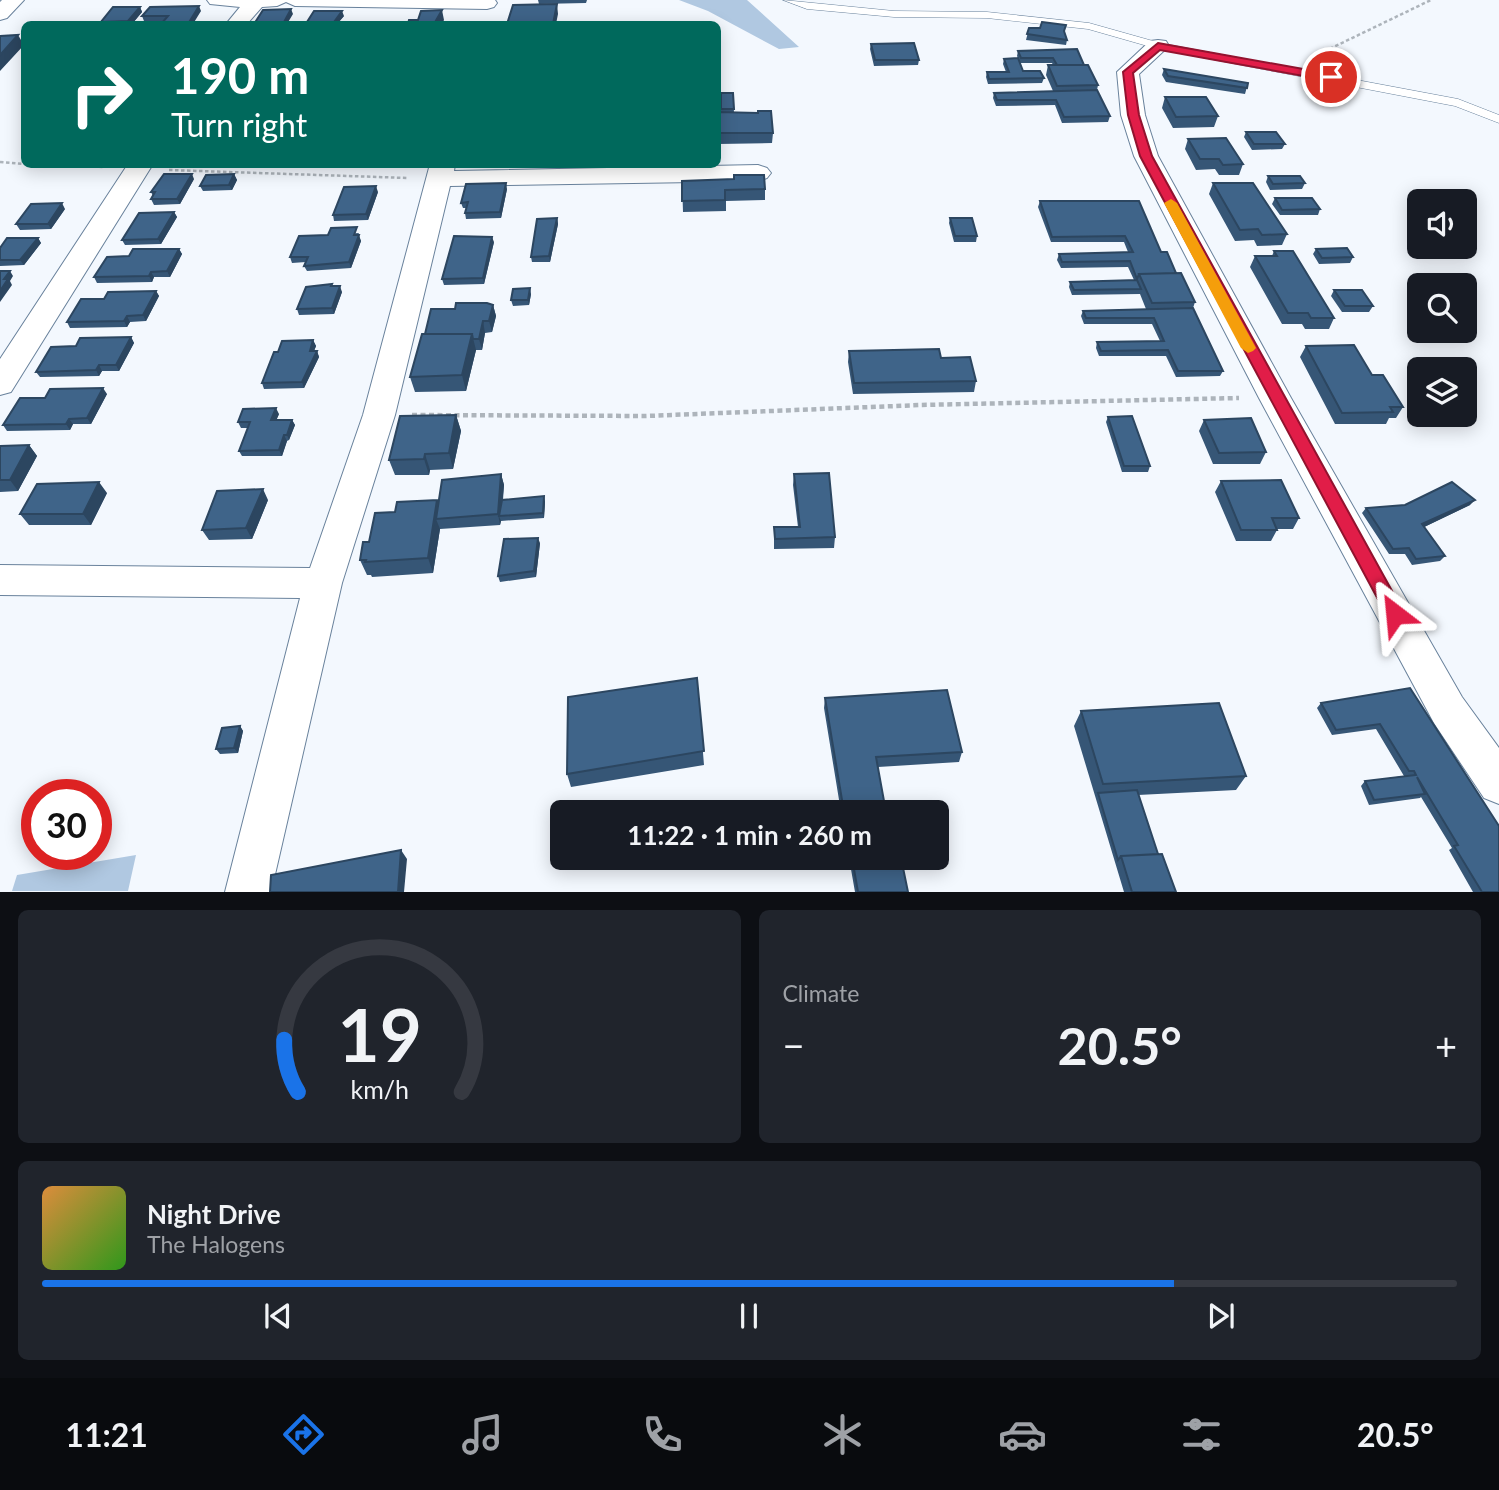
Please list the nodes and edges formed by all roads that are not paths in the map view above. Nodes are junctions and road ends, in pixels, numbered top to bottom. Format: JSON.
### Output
{"nodes":[{"id":1,"x":14,"y":0,"type":"edge"},
{"id":2,"x":217,"y":0,"type":"edge"},
{"id":3,"x":277,"y":0,"type":"edge"},
{"id":4,"x":295,"y":0,"type":"edge"},
{"id":5,"x":788,"y":0,"type":"edge"},
{"id":6,"x":487,"y":1,"type":"edge"},
{"id":7,"x":256,"y":2,"type":"junction"},
{"id":8,"x":0,"y":14,"type":"edge"},
{"id":9,"x":239,"y":21,"type":"edge"},
{"id":10,"x":482,"y":21,"type":"edge"},
{"id":11,"x":1158,"y":46,"type":"junction"},
{"id":12,"x":1499,"y":119,"type":"edge"},
{"id":13,"x":138,"y":168,"type":"edge"},
{"id":14,"x":441,"y":172,"type":"edge"},
{"id":15,"x":758,"y":173,"type":"edge"},
{"id":16,"x":0,"y":384,"type":"edge"},
{"id":17,"x":0,"y":580,"type":"edge"},
{"id":18,"x":323,"y":583,"type":"junction"},
{"id":19,"x":1499,"y":784,"type":"edge"},
{"id":20,"x":248,"y":891,"type":"edge"}],
"edges":[{"from":1,"to":8,"type":"street"},
{"from":2,"to":7,"type":"street"},
{"from":3,"to":7,"type":"street"},
{"from":4,"to":6,"type":"street"},
{"from":5,"to":11,"type":"lane"},
{"from":6,"to":10,"type":"street"},
{"from":7,"to":9,"type":"street"},
{"from":11,"to":12,"type":"lane"},
{"from":11,"to":19,"type":"street"},
{"from":13,"to":16,"type":"street"},
{"from":14,"to":15,"type":"street"},
{"from":14,"to":18,"type":"street"},
{"from":17,"to":18,"type":"street"},
{"from":18,"to":20,"type":"street"}]}
